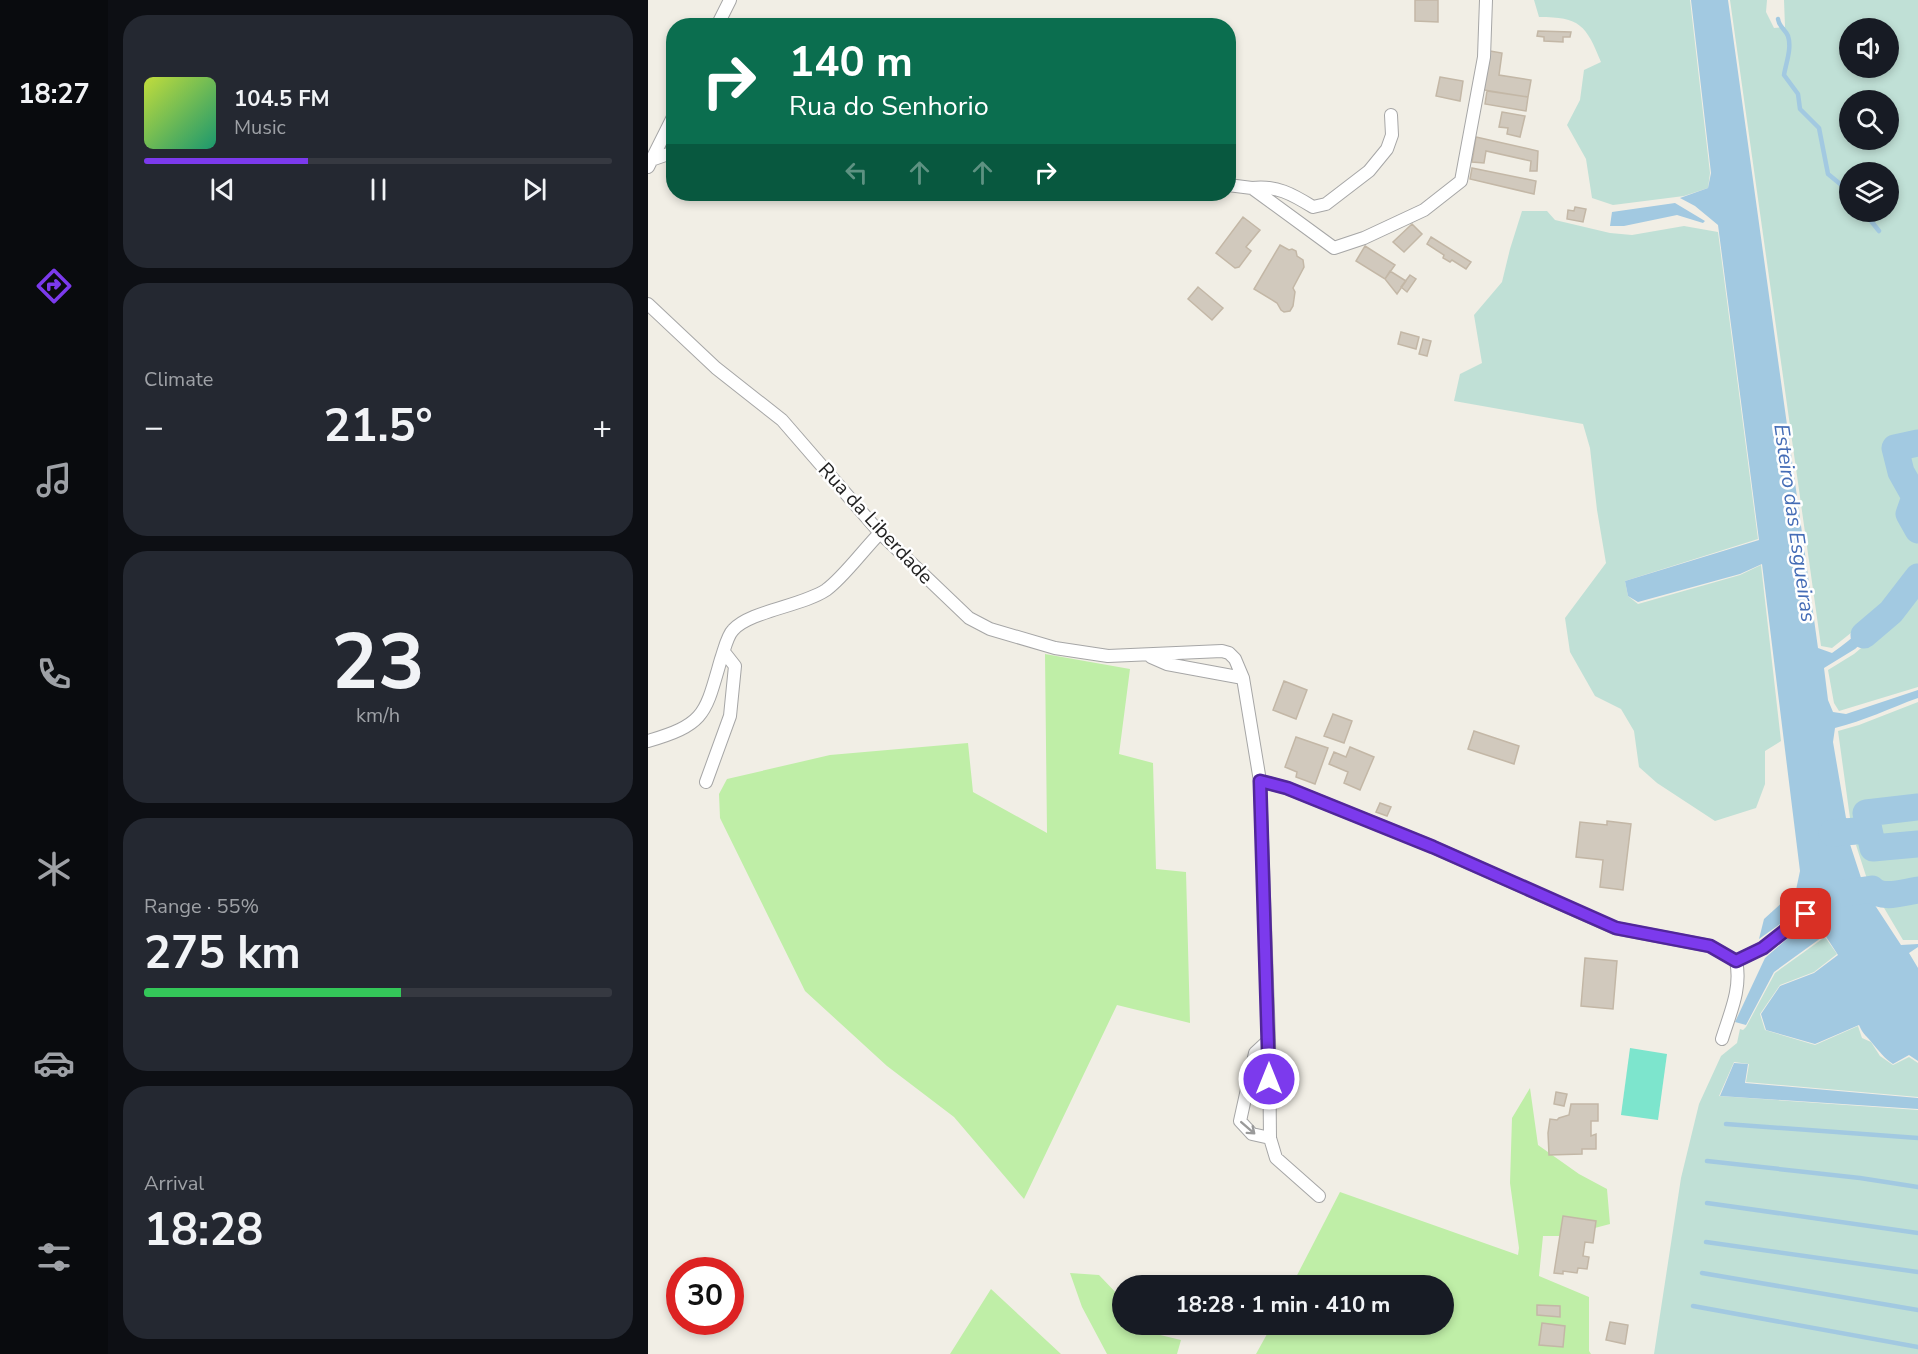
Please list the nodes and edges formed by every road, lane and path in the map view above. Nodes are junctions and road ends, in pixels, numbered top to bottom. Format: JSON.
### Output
{"nodes":[{"id":1,"x":730,"y":0,"type":"edge"},
{"id":2,"x":1486,"y":0,"type":"edge"},
{"id":3,"x":721,"y":18,"type":"edge"},
{"id":4,"x":1391,"y":115,"type":"dead end"},
{"id":5,"x":666,"y":132,"type":"edge"},
{"id":6,"x":666,"y":156,"type":"edge"},
{"id":7,"x":651,"y":163,"type":"edge"},
{"id":8,"x":1236,"y":186,"type":"edge"},
{"id":9,"x":1252,"y":188,"type":"junction"},
{"id":10,"x":648,"y":304,"type":"edge"},
{"id":11,"x":880,"y":533,"type":"junction"},
{"id":12,"x":724,"y":652,"type":"junction"},
{"id":13,"x":1147,"y":656,"type":"junction"},
{"id":14,"x":1243,"y":678,"type":"junction"},
{"id":15,"x":648,"y":741,"type":"edge"},
{"id":16,"x":1260,"y":781,"type":"junction"},
{"id":17,"x":706,"y":782,"type":"dead end"},
{"id":18,"x":1806,"y":914,"type":"dead end"},
{"id":19,"x":1736,"y":961,"type":"junction"},
{"id":20,"x":1722,"y":1039,"type":"dead end"},
{"id":21,"x":1269,"y":1040,"type":"junction"},
{"id":22,"x":1270,"y":1138,"type":"junction"},
{"id":23,"x":1319,"y":1196,"type":"dead end"}],
"edges":[{"from":1,"to":3,"type":"street"},
{"from":2,"to":9,"type":"street"},
{"from":4,"to":9,"type":"street"},
{"from":5,"to":7,"type":"street"},
{"from":6,"to":7,"type":"street"},
{"from":8,"to":9,"type":"street"},
{"from":10,"to":11,"type":"street","name":"Rua da Liberdade"},
{"from":11,"to":12,"type":"street"},
{"from":11,"to":13,"type":"street","name":"Rua da Liberdade"},
{"from":12,"to":15,"type":"street"},
{"from":12,"to":17,"type":"street"},
{"from":13,"to":14,"type":"street","name":"Rua da Liberdade"},
{"from":13,"to":14,"type":"street","name":"Rua da Liberdade"},
{"from":14,"to":16,"type":"street","name":"Rua da Liberdade"},
{"from":16,"to":19,"type":"street"},
{"from":16,"to":21,"type":"street","name":"Rua da Liberdade"},
{"from":18,"to":19,"type":"street"},
{"from":19,"to":20,"type":"street"},
{"from":21,"to":22,"type":"street","name":"Rua da Liberdade"},
{"from":21,"to":22,"type":"street","one_way":true},
{"from":22,"to":23,"type":"street"}]}
